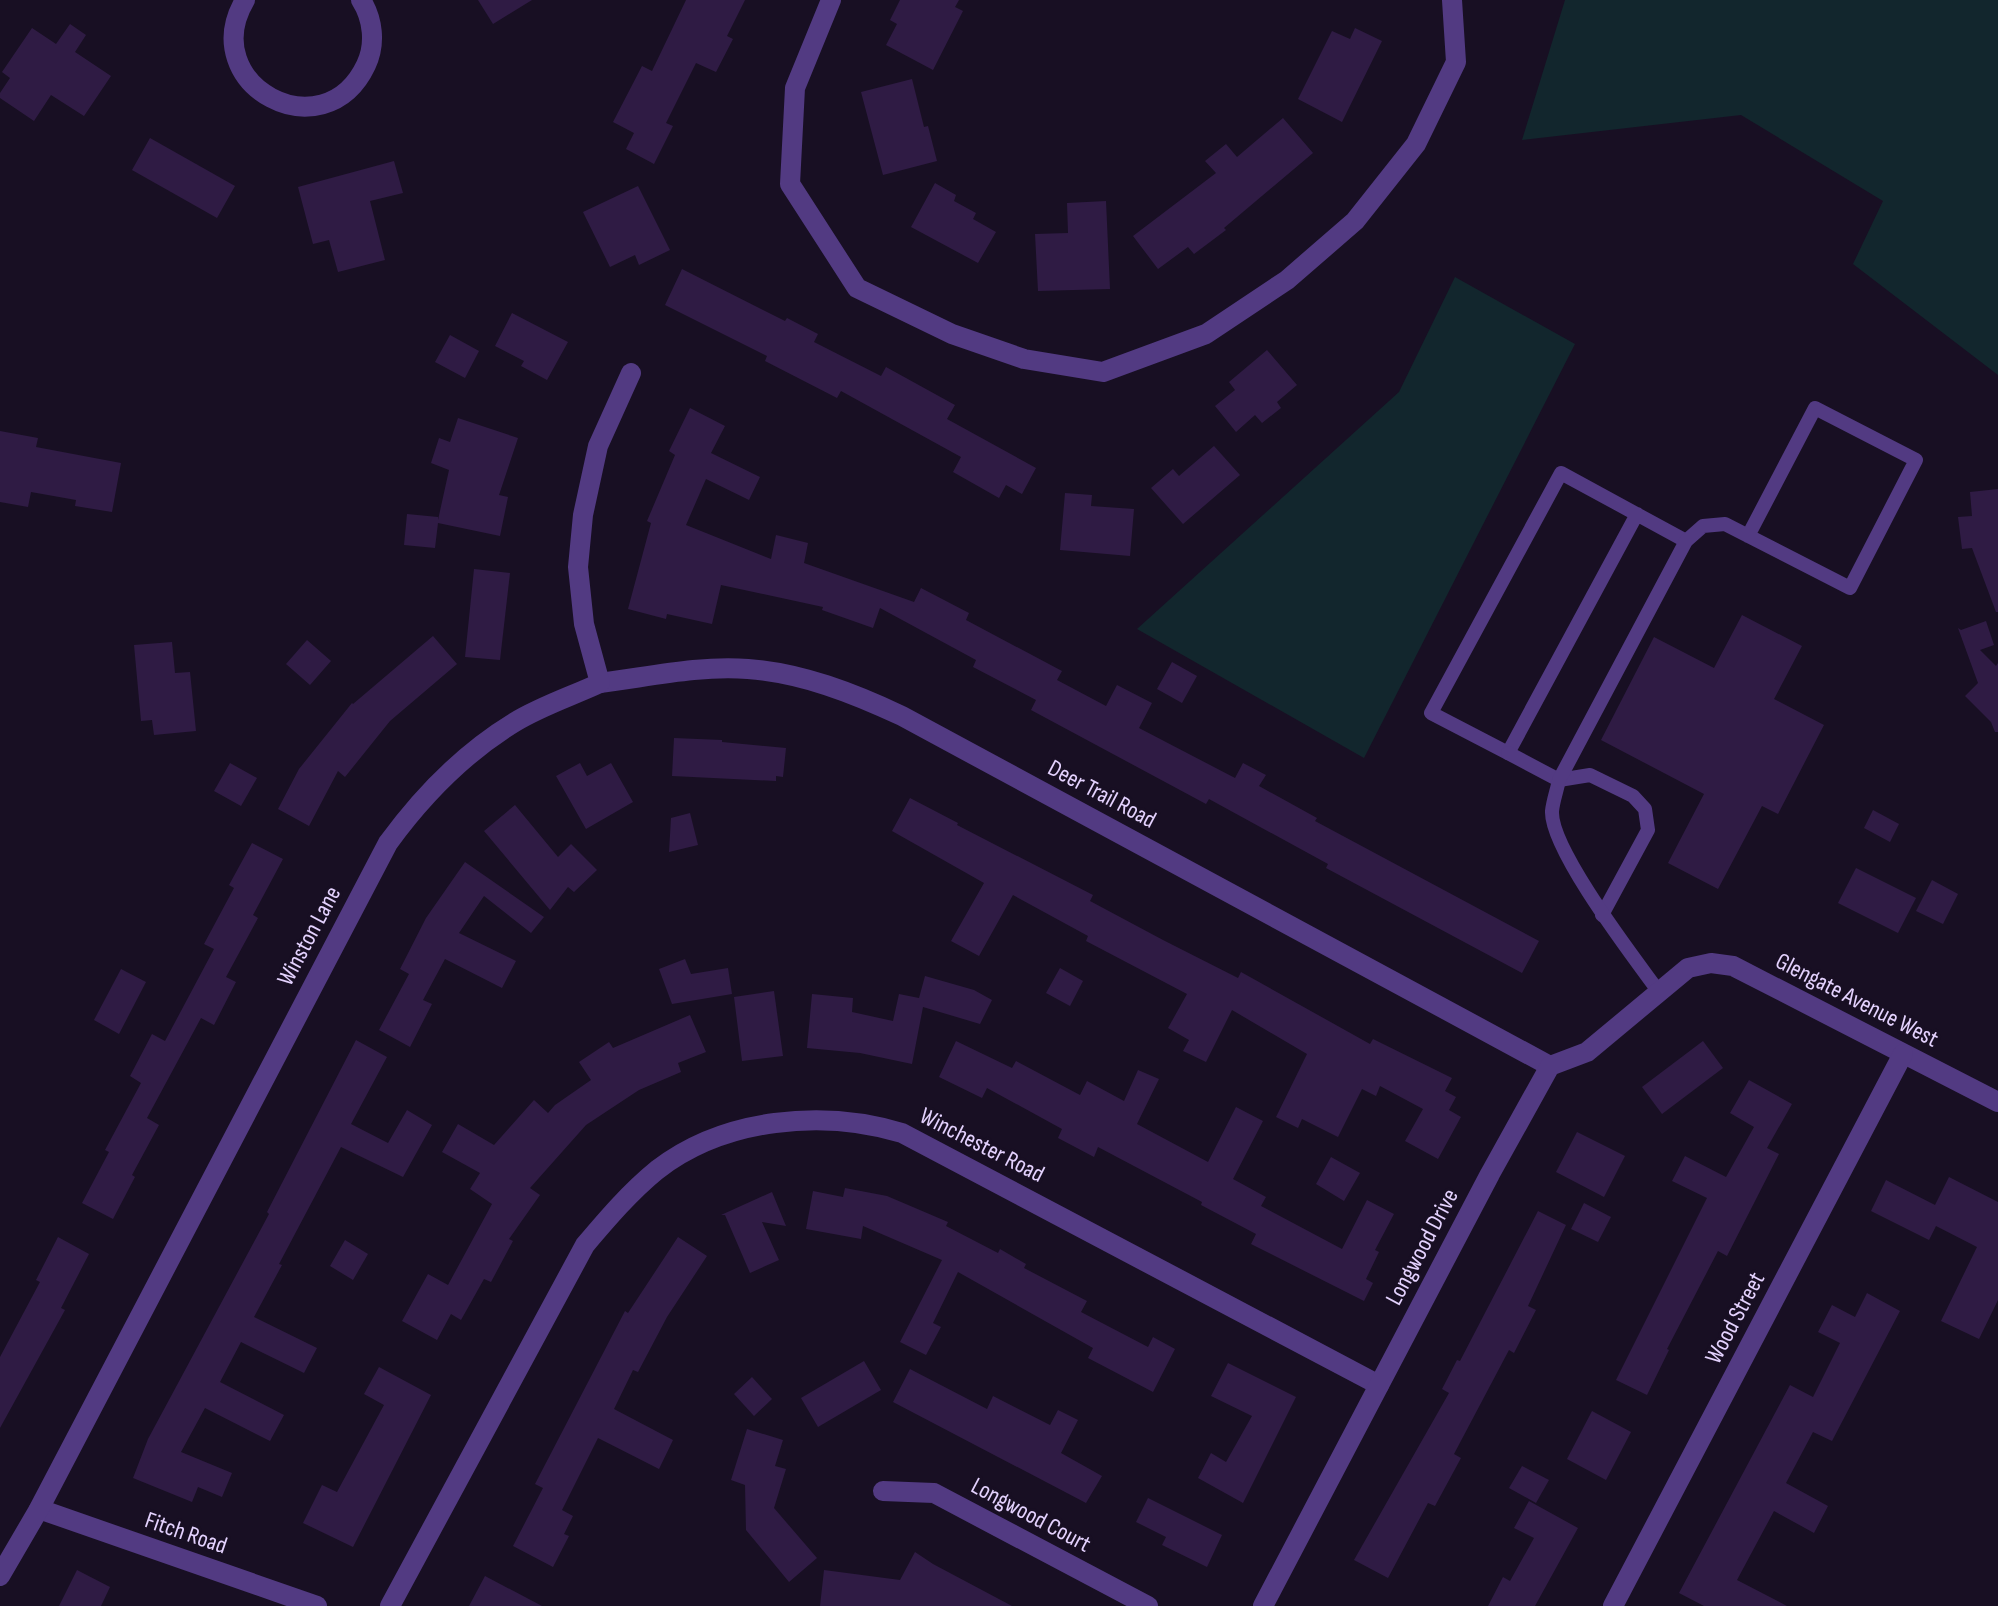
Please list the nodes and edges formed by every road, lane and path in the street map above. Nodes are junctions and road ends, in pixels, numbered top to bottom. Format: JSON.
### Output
{"nodes":[{"id":1,"x":245,"y":0,"type":"edge"},
{"id":2,"x":361,"y":0,"type":"edge"},
{"id":3,"x":831,"y":0,"type":"edge"},
{"id":4,"x":1452,"y":0,"type":"edge"},
{"id":5,"x":631,"y":373,"type":"dead end"},
{"id":6,"x":1637,"y":514,"type":"junction"},
{"id":7,"x":1748,"y":536,"type":"junction"},
{"id":8,"x":1686,"y":541,"type":"junction"},
{"id":9,"x":600,"y":683,"type":"junction"},
{"id":10,"x":1508,"y":753,"type":"junction"},
{"id":11,"x":1559,"y":780,"type":"junction"},
{"id":12,"x":1602,"y":915,"type":"junction"},
{"id":13,"x":1659,"y":992,"type":"junction"},
{"id":14,"x":1903,"y":1054,"type":"junction"},
{"id":15,"x":1550,"y":1066,"type":"junction"},
{"id":16,"x":1998,"y":1102,"type":"edge"},
{"id":17,"x":1379,"y":1385,"type":"junction"},
{"id":18,"x":883,"y":1491,"type":"dead end"},
{"id":19,"x":39,"y":1509,"type":"junction"},
{"id":20,"x":0,"y":1576,"type":"edge"},
{"id":21,"x":317,"y":1606,"type":"edge"},
{"id":22,"x":390,"y":1606,"type":"edge"},
{"id":23,"x":1148,"y":1606,"type":"edge"},
{"id":24,"x":1263,"y":1606,"type":"edge"},
{"id":25,"x":1613,"y":1606,"type":"edge"}],
"edges":[{"from":1,"to":2,"type":"street"},
{"from":3,"to":4,"type":"street"},
{"from":5,"to":9,"type":"street"},
{"from":6,"to":8,"type":"lane"},
{"from":6,"to":10,"type":"lane"},
{"from":6,"to":10,"type":"lane"},
{"from":7,"to":7,"type":"lane"},
{"from":7,"to":8,"type":"lane"},
{"from":8,"to":11,"type":"lane"},
{"from":9,"to":15,"type":"street","name":"Deer Trail Road"},
{"from":9,"to":19,"type":"street","name":"Winston Lane"},
{"from":10,"to":11,"type":"lane"},
{"from":11,"to":12,"type":"lane"},
{"from":11,"to":12,"type":"lane"},
{"from":12,"to":13,"type":"lane"},
{"from":13,"to":14,"type":"street","name":"Glengate Avenue West"},
{"from":13,"to":15,"type":"street"},
{"from":14,"to":16,"type":"street","name":"Glengate Avenue West"},
{"from":14,"to":25,"type":"street","name":"Wood Street"},
{"from":15,"to":17,"type":"street","name":"Longwood Drive"},
{"from":17,"to":22,"type":"street","name":"Winchester Road"},
{"from":17,"to":24,"type":"street","name":"Longwood Drive"},
{"from":18,"to":23,"type":"street","name":"Longwood Court"},
{"from":19,"to":20,"type":"street","name":"Winston Lane"},
{"from":19,"to":21,"type":"street","name":"Fitch Road"}]}
